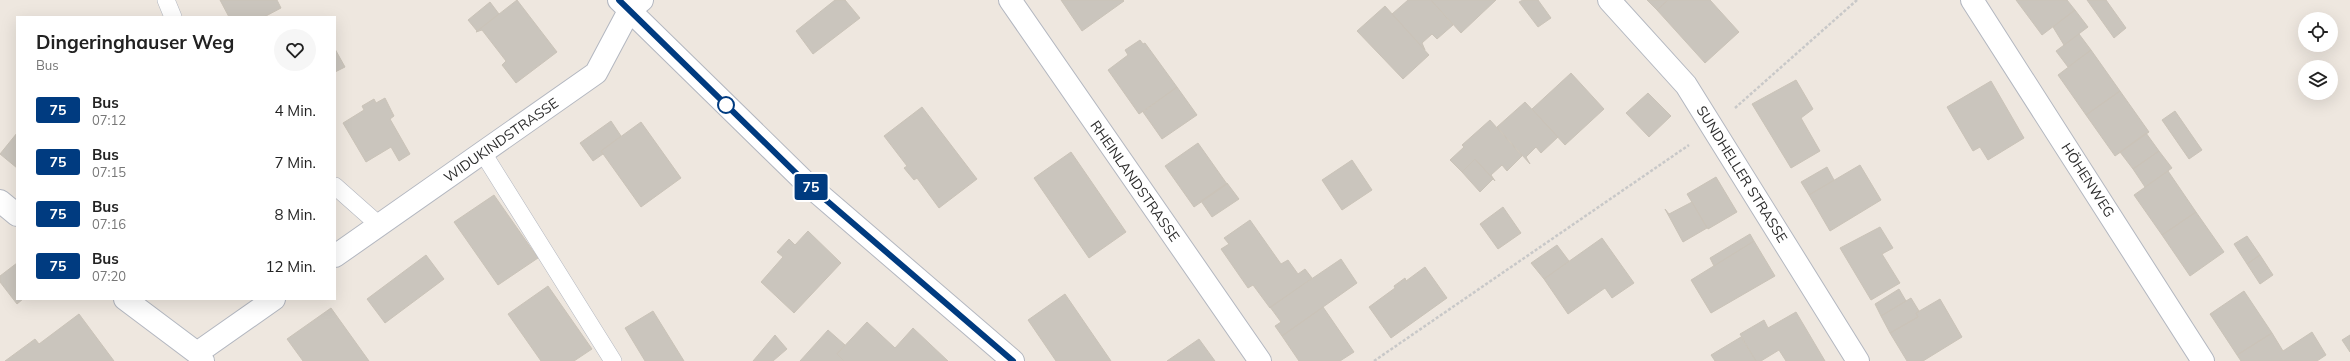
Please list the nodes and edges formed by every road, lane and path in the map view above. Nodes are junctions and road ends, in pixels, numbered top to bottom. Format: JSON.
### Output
{"nodes":[{"id":1,"x":166,"y":0,"type":"edge"},
{"id":2,"x":1010,"y":0,"type":"edge"},
{"id":3,"x":1609,"y":0,"type":"edge"},
{"id":4,"x":1857,"y":0,"type":"edge"},
{"id":5,"x":1972,"y":0,"type":"edge"},
{"id":6,"x":630,"y":4,"type":"edge"},
{"id":7,"x":173,"y":16,"type":"edge"},
{"id":8,"x":1713,"y":128,"type":"junction"},
{"id":9,"x":482,"y":153,"type":"junction"},
{"id":10,"x":336,"y":187,"type":"edge"},
{"id":11,"x":0,"y":201,"type":"edge"},
{"id":12,"x":16,"y":214,"type":"edge"},
{"id":13,"x":379,"y":225,"type":"junction"},
{"id":14,"x":336,"y":255,"type":"edge"},
{"id":15,"x":126,"y":300,"type":"edge"},
{"id":16,"x":273,"y":300,"type":"edge"},
{"id":17,"x":200,"y":357,"type":"edge"},
{"id":18,"x":613,"y":361,"type":"edge"},
{"id":19,"x":1013,"y":361,"type":"edge"},
{"id":20,"x":1260,"y":361,"type":"edge"},
{"id":21,"x":1374,"y":361,"type":"edge"},
{"id":22,"x":1858,"y":361,"type":"edge"},
{"id":23,"x":2203,"y":361,"type":"edge"}],
"edges":[{"from":1,"to":7,"type":"lane"},
{"from":2,"to":20,"type":"street","name":"RHEINLANDSTRASSE"},
{"from":3,"to":8,"type":"street","name":"SUNDHELLER STRASSE"},
{"from":4,"to":8,"type":"path"},
{"from":5,"to":23,"type":"street","name":"HÖHENWEG"},
{"from":6,"to":9,"type":"street","name":"WIDUKINDSTRASSE"},
{"from":6,"to":19,"type":"street"},
{"from":8,"to":21,"type":"path"},
{"from":8,"to":22,"type":"street","name":"SUNDHELLER STRASSE"},
{"from":9,"to":13,"type":"street","name":"WIDUKINDSTRASSE"},
{"from":9,"to":18,"type":"lane"},
{"from":10,"to":13,"type":"lane"},
{"from":11,"to":12,"type":"street"},
{"from":13,"to":14,"type":"street","name":"WIDUKINDSTRASSE"},
{"from":15,"to":17,"type":"street"},
{"from":16,"to":17,"type":"street"}]}
